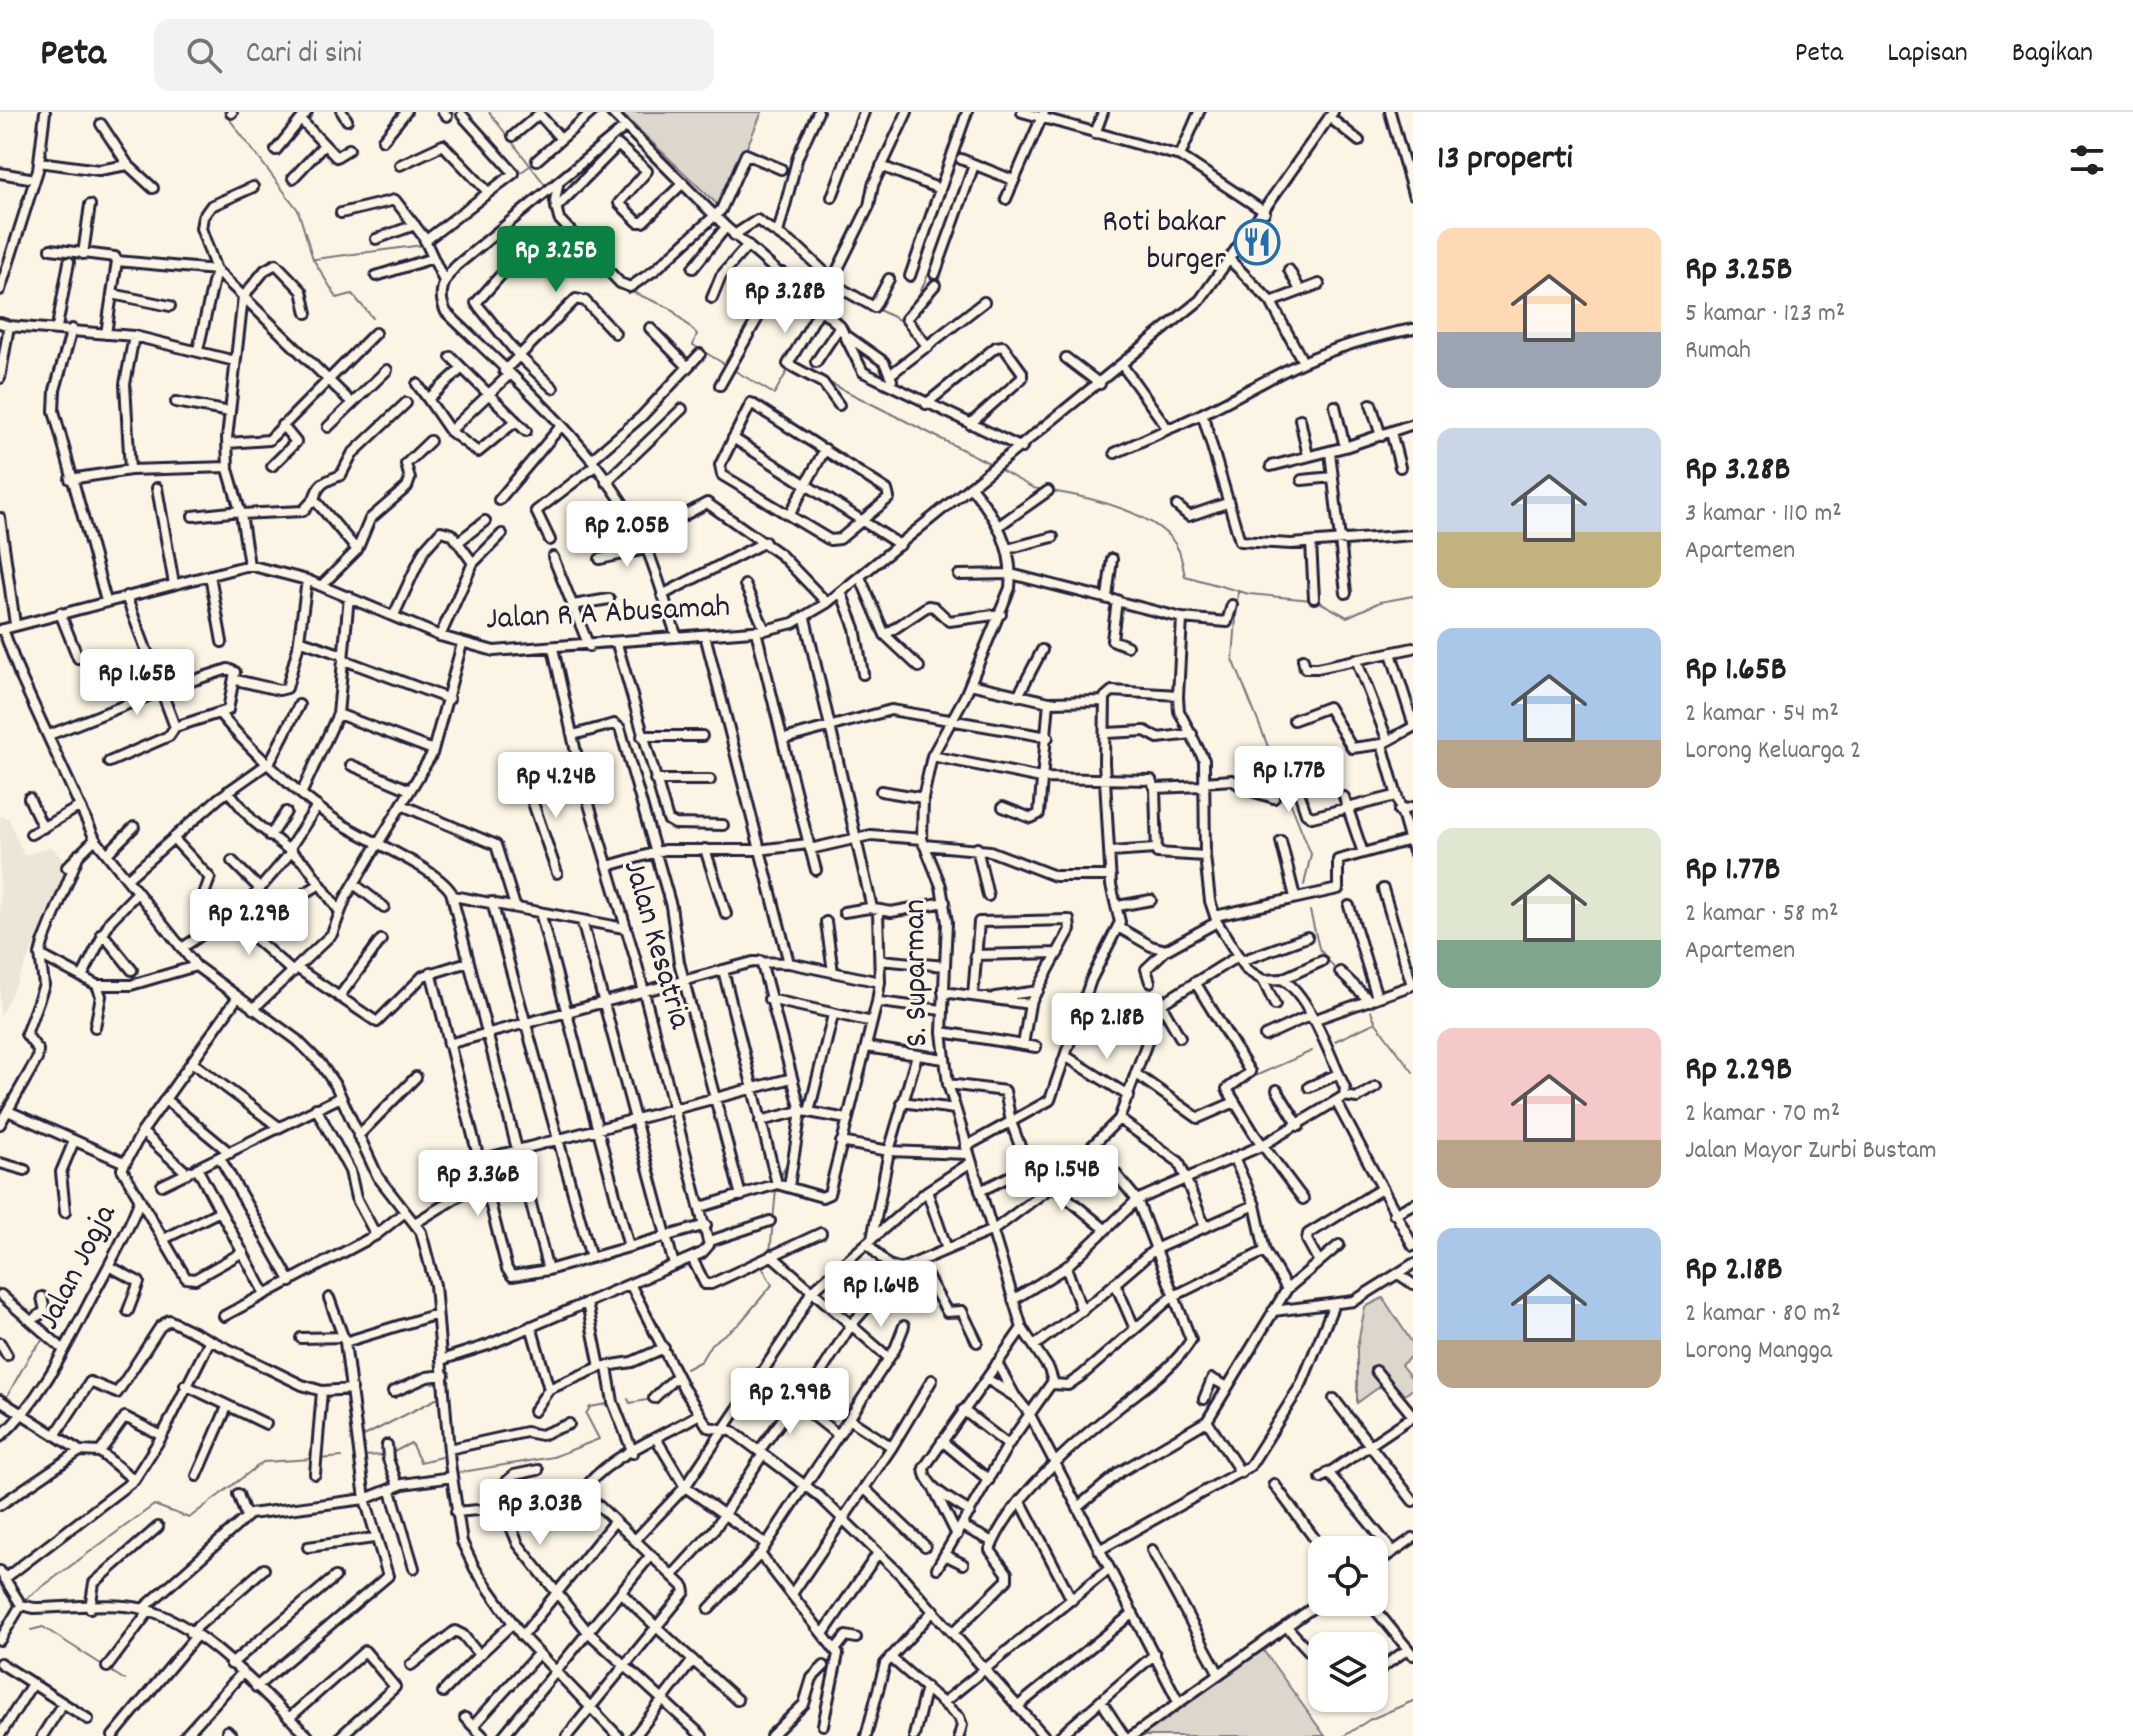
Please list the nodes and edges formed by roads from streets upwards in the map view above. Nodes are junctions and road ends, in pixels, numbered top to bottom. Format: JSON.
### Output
{"nodes":[{"id":1,"x":45,"y":112,"type":"edge"},
{"id":2,"x":406,"y":112,"type":"edge"},
{"id":3,"x":592,"y":112,"type":"edge"},
{"id":4,"x":611,"y":112,"type":"edge"},
{"id":5,"x":818,"y":112,"type":"edge"},
{"id":6,"x":864,"y":112,"type":"edge"},
{"id":7,"x":907,"y":112,"type":"edge"},
{"id":8,"x":967,"y":112,"type":"edge"},
{"id":9,"x":1022,"y":112,"type":"edge"},
{"id":10,"x":1103,"y":112,"type":"edge"},
{"id":11,"x":1199,"y":112,"type":"edge"},
{"id":12,"x":1390,"y":112,"type":"edge"},
{"id":13,"x":1331,"y":114,"type":"edge"},
{"id":14,"x":462,"y":115,"type":"dead end"},
{"id":15,"x":304,"y":116,"type":"edge"},
{"id":16,"x":580,"y":116,"type":"edge"},
{"id":17,"x":1048,"y":116,"type":"edge"},
{"id":18,"x":101,"y":124,"type":"dead end"},
{"id":19,"x":625,"y":127,"type":"junction"},
{"id":20,"x":1095,"y":134,"type":"junction"},
{"id":21,"x":513,"y":136,"type":"dead end"},
{"id":22,"x":561,"y":139,"type":"junction"},
{"id":23,"x":383,"y":140,"type":"dead end"},
{"id":24,"x":1359,"y":141,"type":"dead end"},
{"id":25,"x":324,"y":145,"type":"junction"},
{"id":26,"x":349,"y":149,"type":"dead end"},
{"id":27,"x":276,"y":150,"type":"dead end"},
{"id":28,"x":1180,"y":156,"type":"junction"},
{"id":29,"x":961,"y":159,"type":"dead end"},
{"id":30,"x":537,"y":160,"type":"dead end"},
{"id":31,"x":39,"y":162,"type":"junction"},
{"id":32,"x":128,"y":165,"type":"junction"},
{"id":33,"x":400,"y":165,"type":"dead end"},
{"id":34,"x":974,"y":165,"type":"junction"},
{"id":35,"x":881,"y":166,"type":"junction"},
{"id":36,"x":781,"y":169,"type":"dead end"},
{"id":37,"x":0,"y":173,"type":"edge"},
{"id":38,"x":1411,"y":175,"type":"edge"},
{"id":39,"x":293,"y":178,"type":"dead end"},
{"id":40,"x":35,"y":179,"type":"junction"},
{"id":41,"x":1013,"y":180,"type":"junction"},
{"id":42,"x":683,"y":183,"type":"junction"},
{"id":43,"x":253,"y":187,"type":"dead end"},
{"id":44,"x":153,"y":188,"type":"dead end"},
{"id":45,"x":552,"y":189,"type":"junction"},
{"id":46,"x":940,"y":189,"type":"junction"},
{"id":47,"x":488,"y":192,"type":"junction"},
{"id":48,"x":1413,"y":194,"type":"edge"},
{"id":49,"x":832,"y":197,"type":"dead end"},
{"id":50,"x":1006,"y":199,"type":"dead end"},
{"id":51,"x":90,"y":205,"type":"dead end"},
{"id":52,"x":556,"y":208,"type":"junction"},
{"id":53,"x":1265,"y":212,"type":"junction"},
{"id":54,"x":341,"y":213,"type":"dead end"},
{"id":55,"x":715,"y":216,"type":"junction"},
{"id":56,"x":415,"y":225,"type":"junction"},
{"id":57,"x":726,"y":227,"type":"junction"},
{"id":58,"x":778,"y":233,"type":"junction"},
{"id":59,"x":734,"y":235,"type":"junction"},
{"id":60,"x":376,"y":239,"type":"dead end"},
{"id":61,"x":425,"y":241,"type":"junction"},
{"id":62,"x":748,"y":245,"type":"junction"},
{"id":63,"x":51,"y":249,"type":"dead end"},
{"id":64,"x":83,"y":254,"type":"junction"},
{"id":65,"x":433,"y":258,"type":"junction"},
{"id":66,"x":117,"y":261,"type":"junction"},
{"id":67,"x":1231,"y":261,"type":"junction"},
{"id":68,"x":69,"y":262,"type":"dead end"},
{"id":69,"x":508,"y":267,"type":"dead end"},
{"id":70,"x":693,"y":268,"type":"dead end"},
{"id":71,"x":216,"y":270,"type":"junction"},
{"id":72,"x":1289,"y":270,"type":"dead end"},
{"id":73,"x":783,"y":273,"type":"junction"},
{"id":74,"x":935,"y":274,"type":"dead end"},
{"id":75,"x":376,"y":276,"type":"dead end"},
{"id":76,"x":910,"y":276,"type":"dead end"},
{"id":77,"x":889,"y":279,"type":"dead end"},
{"id":78,"x":444,"y":281,"type":"junction"},
{"id":79,"x":832,"y":281,"type":"junction"},
{"id":80,"x":1319,"y":284,"type":"dead end"},
{"id":81,"x":935,"y":285,"type":"dead end"},
{"id":82,"x":0,"y":290,"type":"edge"},
{"id":83,"x":1300,"y":290,"type":"junction"},
{"id":84,"x":112,"y":294,"type":"junction"},
{"id":85,"x":243,"y":297,"type":"junction"},
{"id":86,"x":712,"y":298,"type":"dead end"},
{"id":87,"x":984,"y":302,"type":"dead end"},
{"id":88,"x":1271,"y":302,"type":"junction"},
{"id":89,"x":170,"y":306,"type":"dead end"},
{"id":90,"x":824,"y":311,"type":"junction"},
{"id":91,"x":307,"y":313,"type":"dead end"},
{"id":92,"x":4,"y":324,"type":"edge"},
{"id":93,"x":840,"y":326,"type":"junction"},
{"id":94,"x":57,"y":327,"type":"junction"},
{"id":95,"x":650,"y":328,"type":"dead end"},
{"id":96,"x":72,"y":329,"type":"junction"},
{"id":97,"x":1413,"y":329,"type":"edge"},
{"id":98,"x":375,"y":333,"type":"dead end"},
{"id":99,"x":615,"y":333,"type":"dead end"},
{"id":100,"x":106,"y":334,"type":"junction"},
{"id":101,"x":134,"y":336,"type":"junction"},
{"id":102,"x":847,"y":336,"type":"junction"},
{"id":103,"x":928,"y":347,"type":"junction"},
{"id":104,"x":198,"y":350,"type":"junction"},
{"id":105,"x":700,"y":354,"type":"dead end"},
{"id":106,"x":519,"y":356,"type":"junction"},
{"id":107,"x":451,"y":357,"type":"dead end"},
{"id":108,"x":1066,"y":358,"type":"dead end"},
{"id":109,"x":235,"y":361,"type":"junction"},
{"id":110,"x":816,"y":362,"type":"dead end"},
{"id":111,"x":1303,"y":362,"type":"junction"},
{"id":112,"x":1122,"y":365,"type":"junction"},
{"id":113,"x":688,"y":367,"type":"junction"},
{"id":114,"x":462,"y":368,"type":"junction"},
{"id":115,"x":387,"y":370,"type":"dead end"},
{"id":116,"x":507,"y":373,"type":"junction"},
{"id":117,"x":891,"y":374,"type":"junction"},
{"id":118,"x":0,"y":378,"type":"edge"},
{"id":119,"x":326,"y":378,"type":"junction"},
{"id":120,"x":417,"y":384,"type":"dead end"},
{"id":121,"x":892,"y":384,"type":"junction"},
{"id":122,"x":1100,"y":384,"type":"junction"},
{"id":123,"x":720,"y":385,"type":"dead end"},
{"id":124,"x":553,"y":388,"type":"dead end"},
{"id":125,"x":488,"y":394,"type":"junction"},
{"id":126,"x":428,"y":399,"type":"junction"},
{"id":127,"x":176,"y":402,"type":"dead end"},
{"id":128,"x":351,"y":402,"type":"junction"},
{"id":129,"x":406,"y":403,"type":"dead end"},
{"id":130,"x":926,"y":404,"type":"junction"},
{"id":131,"x":1371,"y":404,"type":"dead end"},
{"id":132,"x":839,"y":405,"type":"dead end"},
{"id":133,"x":1335,"y":406,"type":"dead end"},
{"id":134,"x":682,"y":409,"type":"dead end"},
{"id":135,"x":230,"y":412,"type":"junction"},
{"id":136,"x":1203,"y":416,"type":"junction"},
{"id":137,"x":1300,"y":419,"type":"dead end"},
{"id":138,"x":516,"y":421,"type":"junction"},
{"id":139,"x":970,"y":424,"type":"junction"},
{"id":140,"x":1413,"y":424,"type":"edge"},
{"id":141,"x":282,"y":425,"type":"junction"},
{"id":142,"x":561,"y":426,"type":"junction"},
{"id":143,"x":328,"y":427,"type":"dead end"},
{"id":144,"x":1168,"y":429,"type":"junction"},
{"id":145,"x":450,"y":431,"type":"junction"},
{"id":146,"x":526,"y":431,"type":"dead end"},
{"id":147,"x":1391,"y":432,"type":"junction"},
{"id":148,"x":1381,"y":436,"type":"junction"},
{"id":149,"x":733,"y":438,"type":"junction"},
{"id":150,"x":430,"y":441,"type":"dead end"},
{"id":151,"x":228,"y":443,"type":"junction"},
{"id":152,"x":1345,"y":447,"type":"junction"},
{"id":153,"x":1022,"y":448,"type":"junction"},
{"id":154,"x":825,"y":449,"type":"junction"},
{"id":155,"x":1330,"y":452,"type":"junction"},
{"id":156,"x":1115,"y":453,"type":"dead end"},
{"id":157,"x":1308,"y":456,"type":"junction"},
{"id":158,"x":593,"y":463,"type":"junction"},
{"id":159,"x":272,"y":466,"type":"dead end"},
{"id":160,"x":1271,"y":466,"type":"dead end"},
{"id":161,"x":228,"y":467,"type":"junction"},
{"id":162,"x":1400,"y":467,"type":"dead end"},
{"id":163,"x":130,"y":470,"type":"junction"},
{"id":164,"x":1333,"y":477,"type":"junction"},
{"id":165,"x":70,"y":479,"type":"junction"},
{"id":166,"x":1302,"y":480,"type":"dead end"},
{"id":167,"x":606,"y":482,"type":"junction"},
{"id":168,"x":807,"y":483,"type":"junction"},
{"id":169,"x":971,"y":487,"type":"junction"},
{"id":170,"x":157,"y":488,"type":"dead end"},
{"id":171,"x":1048,"y":491,"type":"dead end"},
{"id":172,"x":314,"y":499,"type":"junction"},
{"id":173,"x":499,"y":500,"type":"dead end"},
{"id":174,"x":1227,"y":503,"type":"junction"},
{"id":175,"x":1177,"y":506,"type":"dead end"},
{"id":176,"x":240,"y":512,"type":"junction"},
{"id":177,"x":790,"y":514,"type":"junction"},
{"id":178,"x":628,"y":515,"type":"junction"},
{"id":179,"x":193,"y":516,"type":"dead end"},
{"id":180,"x":863,"y":519,"type":"junction"},
{"id":181,"x":0,"y":520,"type":"edge"},
{"id":182,"x":485,"y":521,"type":"dead end"},
{"id":183,"x":1000,"y":525,"type":"junction"},
{"id":184,"x":602,"y":533,"type":"dead end"},
{"id":185,"x":502,"y":534,"type":"dead end"},
{"id":186,"x":1413,"y":535,"type":"edge"},
{"id":187,"x":1053,"y":537,"type":"dead end"},
{"id":188,"x":642,"y":538,"type":"junction"},
{"id":189,"x":550,"y":540,"type":"dead end"},
{"id":190,"x":458,"y":542,"type":"junction"},
{"id":191,"x":765,"y":542,"type":"junction"},
{"id":192,"x":1340,"y":542,"type":"junction"},
{"id":193,"x":1311,"y":543,"type":"junction"},
{"id":194,"x":900,"y":545,"type":"junction"},
{"id":195,"x":646,"y":549,"type":"junction"},
{"id":196,"x":1007,"y":549,"type":"junction"},
{"id":197,"x":357,"y":550,"type":"junction"},
{"id":198,"x":553,"y":557,"type":"dead end"},
{"id":199,"x":600,"y":559,"type":"dead end"},
{"id":200,"x":1112,"y":559,"type":"dead end"},
{"id":201,"x":473,"y":563,"type":"junction"},
{"id":202,"x":249,"y":565,"type":"junction"},
{"id":203,"x":1011,"y":574,"type":"junction"},
{"id":204,"x":210,"y":575,"type":"junction"},
{"id":205,"x":959,"y":575,"type":"dead end"},
{"id":206,"x":860,"y":577,"type":"junction"},
{"id":207,"x":307,"y":580,"type":"junction"},
{"id":208,"x":174,"y":584,"type":"junction"},
{"id":209,"x":745,"y":585,"type":"dead end"},
{"id":210,"x":321,"y":586,"type":"junction"},
{"id":211,"x":841,"y":592,"type":"junction"},
{"id":212,"x":1346,"y":593,"type":"dead end"},
{"id":213,"x":662,"y":595,"type":"junction"},
{"id":214,"x":126,"y":596,"type":"junction"},
{"id":215,"x":349,"y":596,"type":"junction"},
{"id":216,"x":1112,"y":598,"type":"junction"},
{"id":217,"x":1314,"y":598,"type":"dead end"},
{"id":218,"x":609,"y":599,"type":"dead end"},
{"id":219,"x":106,"y":601,"type":"junction"},
{"id":220,"x":827,"y":603,"type":"junction"},
{"id":221,"x":573,"y":605,"type":"junction"},
{"id":222,"x":1232,"y":605,"type":"dead end"},
{"id":223,"x":60,"y":613,"type":"junction"},
{"id":224,"x":1001,"y":614,"type":"junction"},
{"id":225,"x":394,"y":615,"type":"junction"},
{"id":226,"x":805,"y":618,"type":"junction"},
{"id":227,"x":1182,"y":618,"type":"junction"},
{"id":228,"x":15,"y":624,"type":"junction"},
{"id":229,"x":1,"y":629,"type":"edge"},
{"id":230,"x":760,"y":630,"type":"junction"},
{"id":231,"x":705,"y":635,"type":"junction"},
{"id":232,"x":885,"y":635,"type":"junction"},
{"id":233,"x":440,"y":636,"type":"junction"},
{"id":234,"x":677,"y":637,"type":"junction"},
{"id":235,"x":299,"y":640,"type":"junction"},
{"id":236,"x":222,"y":642,"type":"dead end"},
{"id":237,"x":462,"y":644,"type":"junction"},
{"id":238,"x":617,"y":644,"type":"junction"},
{"id":239,"x":589,"y":646,"type":"junction"},
{"id":240,"x":1127,"y":646,"type":"dead end"},
{"id":241,"x":553,"y":648,"type":"junction"},
{"id":242,"x":1413,"y":648,"type":"edge"},
{"id":243,"x":1042,"y":650,"type":"dead end"},
{"id":244,"x":1391,"y":653,"type":"junction"},
{"id":245,"x":78,"y":658,"type":"dead end"},
{"id":246,"x":343,"y":658,"type":"junction"},
{"id":247,"x":1303,"y":659,"type":"dead end"},
{"id":248,"x":1356,"y":659,"type":"junction"},
{"id":249,"x":919,"y":667,"type":"dead end"},
{"id":250,"x":863,"y":674,"type":"dead end"},
{"id":251,"x":236,"y":680,"type":"junction"},
{"id":252,"x":970,"y":684,"type":"junction"},
{"id":253,"x":161,"y":691,"type":"junction"},
{"id":254,"x":1178,"y":695,"type":"junction"},
{"id":255,"x":1018,"y":696,"type":"junction"},
{"id":256,"x":449,"y":699,"type":"junction"},
{"id":257,"x":1105,"y":701,"type":"junction"},
{"id":258,"x":1049,"y":702,"type":"junction"},
{"id":259,"x":299,"y":705,"type":"dead end"},
{"id":260,"x":220,"y":714,"type":"junction"},
{"id":261,"x":338,"y":714,"type":"junction"},
{"id":262,"x":1294,"y":720,"type":"dead end"},
{"id":263,"x":951,"y":722,"type":"junction"},
{"id":264,"x":1413,"y":725,"type":"edge"},
{"id":265,"x":175,"y":727,"type":"junction"},
{"id":266,"x":830,"y":728,"type":"junction"},
{"id":267,"x":1107,"y":733,"type":"junction"},
{"id":268,"x":1192,"y":734,"type":"junction"},
{"id":269,"x":49,"y":735,"type":"junction"},
{"id":270,"x":573,"y":735,"type":"junction"},
{"id":271,"x":642,"y":736,"type":"junction"},
{"id":272,"x":702,"y":736,"type":"dead end"},
{"id":273,"x":1048,"y":737,"type":"junction"},
{"id":274,"x":784,"y":739,"type":"junction"},
{"id":275,"x":1384,"y":741,"type":"junction"},
{"id":276,"x":433,"y":750,"type":"junction"},
{"id":277,"x":932,"y":756,"type":"junction"},
{"id":278,"x":109,"y":762,"type":"dead end"},
{"id":279,"x":270,"y":762,"type":"junction"},
{"id":280,"x":351,"y":765,"type":"dead end"},
{"id":281,"x":1041,"y":778,"type":"junction"},
{"id":282,"x":655,"y":780,"type":"junction"},
{"id":283,"x":710,"y":780,"type":"dead end"},
{"id":284,"x":1106,"y":781,"type":"junction"},
{"id":285,"x":1296,"y":783,"type":"dead end"},
{"id":286,"x":583,"y":784,"type":"junction"},
{"id":287,"x":1204,"y":784,"type":"junction"},
{"id":288,"x":1155,"y":788,"type":"junction"},
{"id":289,"x":410,"y":790,"type":"junction"},
{"id":290,"x":228,"y":791,"type":"junction"},
{"id":291,"x":881,"y":791,"type":"dead end"},
{"id":292,"x":302,"y":792,"type":"junction"},
{"id":293,"x":1395,"y":796,"type":"junction"},
{"id":294,"x":1344,"y":797,"type":"dead end"},
{"id":295,"x":29,"y":798,"type":"dead end"},
{"id":296,"x":923,"y":798,"type":"junction"},
{"id":297,"x":1274,"y":798,"type":"dead end"},
{"id":298,"x":402,"y":805,"type":"junction"},
{"id":299,"x":317,"y":806,"type":"junction"},
{"id":300,"x":79,"y":807,"type":"junction"},
{"id":301,"x":1003,"y":807,"type":"dead end"},
{"id":302,"x":1413,"y":807,"type":"edge"},
{"id":303,"x":1348,"y":808,"type":"junction"},
{"id":304,"x":1399,"y":811,"type":"junction"},
{"id":305,"x":286,"y":812,"type":"dead end"},
{"id":306,"x":723,"y":825,"type":"dead end"},
{"id":307,"x":134,"y":827,"type":"dead end"},
{"id":308,"x":43,"y":828,"type":"junction"},
{"id":309,"x":31,"y":834,"type":"dead end"},
{"id":310,"x":270,"y":836,"type":"junction"},
{"id":311,"x":173,"y":838,"type":"junction"},
{"id":312,"x":857,"y":838,"type":"junction"},
{"id":313,"x":95,"y":839,"type":"junction"},
{"id":314,"x":1410,"y":840,"type":"junction"},
{"id":315,"x":1281,"y":841,"type":"dead end"},
{"id":316,"x":923,"y":842,"type":"junction"},
{"id":317,"x":377,"y":846,"type":"junction"},
{"id":318,"x":809,"y":846,"type":"junction"},
{"id":319,"x":977,"y":848,"type":"junction"},
{"id":320,"x":705,"y":849,"type":"junction"},
{"id":321,"x":1155,"y":849,"type":"junction"},
{"id":322,"x":290,"y":850,"type":"junction"},
{"id":323,"x":758,"y":850,"type":"junction"},
{"id":324,"x":1111,"y":852,"type":"junction"},
{"id":325,"x":1413,"y":852,"type":"edge"},
{"id":326,"x":655,"y":853,"type":"junction"},
{"id":327,"x":1363,"y":853,"type":"junction"},
{"id":328,"x":79,"y":854,"type":"junction"},
{"id":329,"x":107,"y":854,"type":"junction"},
{"id":330,"x":1205,"y":856,"type":"junction"},
{"id":331,"x":232,"y":861,"type":"dead end"},
{"id":332,"x":608,"y":866,"type":"junction"},
{"id":333,"x":67,"y":867,"type":"dead end"},
{"id":334,"x":816,"y":870,"type":"dead end"},
{"id":335,"x":557,"y":873,"type":"dead end"},
{"id":336,"x":1111,"y":876,"type":"junction"},
{"id":337,"x":127,"y":879,"type":"junction"},
{"id":338,"x":320,"y":884,"type":"junction"},
{"id":339,"x":354,"y":884,"type":"junction"},
{"id":340,"x":259,"y":888,"type":"junction"},
{"id":341,"x":1383,"y":889,"type":"dead end"},
{"id":342,"x":138,"y":892,"type":"junction"},
{"id":343,"x":453,"y":896,"type":"junction"},
{"id":344,"x":988,"y":896,"type":"dead end"},
{"id":345,"x":1295,"y":897,"type":"junction"},
{"id":346,"x":1151,"y":900,"type":"dead end"},
{"id":347,"x":492,"y":902,"type":"junction"},
{"id":348,"x":945,"y":902,"type":"junction"},
{"id":349,"x":286,"y":905,"type":"dead end"},
{"id":350,"x":515,"y":906,"type":"junction"},
{"id":351,"x":1118,"y":906,"type":"junction"},
{"id":352,"x":1349,"y":906,"type":"dead end"},
{"id":353,"x":384,"y":907,"type":"dead end"},
{"id":354,"x":875,"y":910,"type":"junction"},
{"id":355,"x":340,"y":912,"type":"junction"},
{"id":356,"x":540,"y":912,"type":"junction"},
{"id":357,"x":844,"y":912,"type":"dead end"},
{"id":358,"x":230,"y":914,"type":"junction"},
{"id":359,"x":726,"y":914,"type":"dead end"},
{"id":360,"x":1216,"y":919,"type":"junction"},
{"id":361,"x":582,"y":921,"type":"junction"},
{"id":362,"x":826,"y":922,"type":"dead end"},
{"id":363,"x":1118,"y":927,"type":"junction"},
{"id":364,"x":624,"y":928,"type":"junction"},
{"id":365,"x":102,"y":933,"type":"junction"},
{"id":366,"x":1307,"y":937,"type":"dead end"},
{"id":367,"x":381,"y":940,"type":"dead end"},
{"id":368,"x":182,"y":948,"type":"junction"},
{"id":369,"x":1166,"y":950,"type":"junction"},
{"id":370,"x":1058,"y":953,"type":"junction"},
{"id":371,"x":40,"y":955,"type":"junction"},
{"id":372,"x":975,"y":955,"type":"junction"},
{"id":373,"x":1240,"y":958,"type":"junction"},
{"id":374,"x":880,"y":960,"type":"junction"},
{"id":375,"x":761,"y":961,"type":"junction"},
{"id":376,"x":1322,"y":961,"type":"dead end"},
{"id":377,"x":468,"y":962,"type":"junction"},
{"id":378,"x":789,"y":963,"type":"junction"},
{"id":379,"x":196,"y":966,"type":"junction"},
{"id":380,"x":945,"y":966,"type":"junction"},
{"id":381,"x":132,"y":970,"type":"dead end"},
{"id":382,"x":296,"y":970,"type":"junction"},
{"id":383,"x":723,"y":970,"type":"junction"},
{"id":384,"x":431,"y":972,"type":"junction"},
{"id":385,"x":833,"y":972,"type":"junction"},
{"id":386,"x":1340,"y":972,"type":"dead end"},
{"id":387,"x":82,"y":977,"type":"junction"},
{"id":388,"x":1282,"y":979,"type":"junction"},
{"id":389,"x":1263,"y":980,"type":"junction"},
{"id":390,"x":684,"y":981,"type":"junction"},
{"id":391,"x":880,"y":982,"type":"junction"},
{"id":392,"x":1150,"y":982,"type":"dead end"},
{"id":393,"x":1195,"y":982,"type":"junction"},
{"id":394,"x":97,"y":985,"type":"junction"},
{"id":395,"x":1413,"y":985,"type":"edge"},
{"id":396,"x":1038,"y":991,"type":"junction"},
{"id":397,"x":644,"y":992,"type":"junction"},
{"id":398,"x":943,"y":992,"type":"junction"},
{"id":399,"x":973,"y":996,"type":"junction"},
{"id":400,"x":339,"y":997,"type":"junction"},
{"id":401,"x":237,"y":998,"type":"junction"},
{"id":402,"x":987,"y":998,"type":"junction"},
{"id":403,"x":769,"y":999,"type":"junction"},
{"id":404,"x":1373,"y":999,"type":"junction"},
{"id":405,"x":880,"y":1002,"type":"dead end"},
{"id":406,"x":605,"y":1003,"type":"junction"},
{"id":407,"x":1030,"y":1004,"type":"junction"},
{"id":408,"x":1161,"y":1004,"type":"junction"},
{"id":409,"x":1275,"y":1005,"type":"dead end"},
{"id":410,"x":253,"y":1009,"type":"junction"},
{"id":411,"x":942,"y":1010,"type":"junction"},
{"id":412,"x":568,"y":1013,"type":"junction"},
{"id":413,"x":833,"y":1015,"type":"junction"},
{"id":414,"x":1312,"y":1017,"type":"junction"},
{"id":415,"x":872,"y":1022,"type":"junction"},
{"id":416,"x":527,"y":1023,"type":"junction"},
{"id":417,"x":95,"y":1027,"type":"dead end"},
{"id":418,"x":942,"y":1032,"type":"junction"},
{"id":419,"x":487,"y":1035,"type":"junction"},
{"id":420,"x":1265,"y":1036,"type":"dead end"},
{"id":421,"x":1180,"y":1037,"type":"dead end"},
{"id":422,"x":448,"y":1044,"type":"junction"},
{"id":423,"x":1023,"y":1045,"type":"junction"},
{"id":424,"x":866,"y":1047,"type":"junction"},
{"id":425,"x":1036,"y":1047,"type":"dead end"},
{"id":426,"x":917,"y":1055,"type":"junction"},
{"id":427,"x":1067,"y":1057,"type":"junction"},
{"id":428,"x":944,"y":1059,"type":"junction"},
{"id":429,"x":193,"y":1063,"type":"junction"},
{"id":430,"x":1136,"y":1074,"type":"junction"},
{"id":431,"x":1338,"y":1074,"type":"junction"},
{"id":432,"x":416,"y":1077,"type":"dead end"},
{"id":433,"x":792,"y":1078,"type":"junction"},
{"id":434,"x":948,"y":1084,"type":"junction"},
{"id":435,"x":1309,"y":1087,"type":"dead end"},
{"id":436,"x":1376,"y":1087,"type":"dead end"},
{"id":437,"x":753,"y":1090,"type":"junction"},
{"id":438,"x":1277,"y":1090,"type":"dead end"},
{"id":439,"x":1129,"y":1096,"type":"junction"},
{"id":440,"x":341,"y":1097,"type":"junction"},
{"id":441,"x":166,"y":1100,"type":"junction"},
{"id":442,"x":716,"y":1100,"type":"junction"},
{"id":443,"x":1340,"y":1100,"type":"junction"},
{"id":444,"x":902,"y":1102,"type":"junction"},
{"id":445,"x":1235,"y":1102,"type":"junction"},
{"id":446,"x":316,"y":1108,"type":"junction"},
{"id":447,"x":955,"y":1109,"type":"junction"},
{"id":448,"x":676,"y":1110,"type":"junction"},
{"id":449,"x":8,"y":1111,"type":"junction"},
{"id":450,"x":805,"y":1111,"type":"junction"},
{"id":451,"x":847,"y":1119,"type":"junction"},
{"id":452,"x":1119,"y":1119,"type":"junction"},
{"id":453,"x":638,"y":1120,"type":"junction"},
{"id":454,"x":760,"y":1121,"type":"junction"},
{"id":455,"x":1011,"y":1122,"type":"junction"},
{"id":456,"x":0,"y":1124,"type":"edge"},
{"id":457,"x":1299,"y":1126,"type":"junction"},
{"id":458,"x":279,"y":1127,"type":"junction"},
{"id":459,"x":599,"y":1131,"type":"junction"},
{"id":460,"x":142,"y":1132,"type":"junction"},
{"id":461,"x":358,"y":1136,"type":"junction"},
{"id":462,"x":558,"y":1140,"type":"junction"},
{"id":463,"x":74,"y":1141,"type":"junction"},
{"id":464,"x":841,"y":1142,"type":"junction"},
{"id":465,"x":1263,"y":1145,"type":"junction"},
{"id":466,"x":519,"y":1151,"type":"junction"},
{"id":467,"x":889,"y":1151,"type":"junction"},
{"id":468,"x":230,"y":1153,"type":"junction"},
{"id":469,"x":1087,"y":1153,"type":"junction"},
{"id":470,"x":968,"y":1155,"type":"junction"},
{"id":471,"x":220,"y":1158,"type":"junction"},
{"id":472,"x":1234,"y":1158,"type":"junction"},
{"id":473,"x":480,"y":1160,"type":"junction"},
{"id":474,"x":123,"y":1162,"type":"junction"},
{"id":475,"x":0,"y":1163,"type":"edge"},
{"id":476,"x":1029,"y":1167,"type":"junction"},
{"id":477,"x":197,"y":1168,"type":"junction"},
{"id":478,"x":25,"y":1170,"type":"dead end"},
{"id":479,"x":187,"y":1173,"type":"junction"},
{"id":480,"x":485,"y":1180,"type":"junction"},
{"id":481,"x":1186,"y":1181,"type":"junction"},
{"id":482,"x":777,"y":1184,"type":"junction"},
{"id":483,"x":162,"y":1185,"type":"dead end"},
{"id":484,"x":789,"y":1186,"type":"junction"},
{"id":485,"x":1051,"y":1187,"type":"junction"},
{"id":486,"x":1381,"y":1189,"type":"junction"},
{"id":487,"x":927,"y":1191,"type":"junction"},
{"id":488,"x":980,"y":1191,"type":"junction"},
{"id":489,"x":741,"y":1196,"type":"junction"},
{"id":490,"x":140,"y":1199,"type":"junction"},
{"id":491,"x":1303,"y":1199,"type":"dead end"},
{"id":492,"x":1137,"y":1200,"type":"junction"},
{"id":493,"x":1413,"y":1204,"type":"edge"},
{"id":494,"x":1255,"y":1205,"type":"junction"},
{"id":495,"x":701,"y":1207,"type":"junction"},
{"id":496,"x":220,"y":1211,"type":"junction"},
{"id":497,"x":65,"y":1212,"type":"dead end"},
{"id":498,"x":405,"y":1212,"type":"junction"},
{"id":499,"x":1394,"y":1214,"type":"junction"},
{"id":500,"x":770,"y":1221,"type":"dead end"},
{"id":501,"x":415,"y":1223,"type":"junction"},
{"id":502,"x":706,"y":1225,"type":"junction"},
{"id":503,"x":1205,"y":1227,"type":"junction"},
{"id":504,"x":995,"y":1229,"type":"junction"},
{"id":505,"x":1105,"y":1229,"type":"junction"},
{"id":506,"x":821,"y":1233,"type":"dead end"},
{"id":507,"x":376,"y":1235,"type":"junction"},
{"id":508,"x":667,"y":1236,"type":"junction"},
{"id":509,"x":164,"y":1239,"type":"junction"},
{"id":510,"x":710,"y":1241,"type":"junction"},
{"id":511,"x":870,"y":1241,"type":"junction"},
{"id":512,"x":1339,"y":1245,"type":"dead end"},
{"id":513,"x":1413,"y":1246,"type":"edge"},
{"id":514,"x":629,"y":1247,"type":"junction"},
{"id":515,"x":947,"y":1249,"type":"junction"},
{"id":516,"x":1155,"y":1249,"type":"junction"},
{"id":517,"x":1265,"y":1251,"type":"junction"},
{"id":518,"x":243,"y":1252,"type":"junction"},
{"id":519,"x":771,"y":1255,"type":"junction"},
{"id":520,"x":591,"y":1258,"type":"junction"},
{"id":521,"x":692,"y":1258,"type":"junction"},
{"id":522,"x":1318,"y":1260,"type":"junction"},
{"id":523,"x":919,"y":1262,"type":"junction"},
{"id":524,"x":1413,"y":1264,"type":"edge"},
{"id":525,"x":674,"y":1265,"type":"junction"},
{"id":526,"x":109,"y":1266,"type":"junction"},
{"id":527,"x":1066,"y":1267,"type":"junction"},
{"id":528,"x":896,"y":1269,"type":"junction"},
{"id":529,"x":548,"y":1270,"type":"junction"},
{"id":530,"x":1398,"y":1274,"type":"junction"},
{"id":531,"x":291,"y":1282,"type":"junction"},
{"id":532,"x":1115,"y":1283,"type":"junction"},
{"id":533,"x":630,"y":1284,"type":"junction"},
{"id":534,"x":1413,"y":1284,"type":"edge"},
{"id":535,"x":882,"y":1285,"type":"dead end"},
{"id":536,"x":1287,"y":1289,"type":"junction"},
{"id":537,"x":811,"y":1292,"type":"junction"},
{"id":538,"x":0,"y":1293,"type":"edge"},
{"id":539,"x":265,"y":1294,"type":"junction"},
{"id":540,"x":42,"y":1297,"type":"dead end"},
{"id":541,"x":876,"y":1297,"type":"dead end"},
{"id":542,"x":1172,"y":1297,"type":"junction"},
{"id":543,"x":329,"y":1298,"type":"dead end"},
{"id":544,"x":1013,"y":1300,"type":"junction"},
{"id":545,"x":587,"y":1303,"type":"junction"},
{"id":546,"x":1334,"y":1304,"type":"junction"},
{"id":547,"x":0,"y":1308,"type":"edge"},
{"id":548,"x":128,"y":1311,"type":"dead end"},
{"id":549,"x":1082,"y":1311,"type":"junction"},
{"id":550,"x":1273,"y":1311,"type":"junction"},
{"id":551,"x":437,"y":1314,"type":"junction"},
{"id":552,"x":224,"y":1316,"type":"dead end"},
{"id":553,"x":26,"y":1320,"type":"junction"},
{"id":554,"x":851,"y":1325,"type":"junction"},
{"id":555,"x":531,"y":1326,"type":"junction"},
{"id":556,"x":904,"y":1326,"type":"dead end"},
{"id":557,"x":1022,"y":1328,"type":"junction"},
{"id":558,"x":1135,"y":1329,"type":"junction"},
{"id":559,"x":301,"y":1338,"type":"dead end"},
{"id":560,"x":344,"y":1339,"type":"junction"},
{"id":561,"x":210,"y":1340,"type":"junction"},
{"id":562,"x":977,"y":1342,"type":"dead end"},
{"id":563,"x":0,"y":1343,"type":"edge"},
{"id":564,"x":1034,"y":1346,"type":"junction"},
{"id":565,"x":664,"y":1348,"type":"junction"},
{"id":566,"x":64,"y":1350,"type":"junction"},
{"id":567,"x":7,"y":1355,"type":"dead end"},
{"id":568,"x":889,"y":1358,"type":"junction"},
{"id":569,"x":441,"y":1360,"type":"junction"},
{"id":570,"x":997,"y":1363,"type":"junction"},
{"id":571,"x":603,"y":1367,"type":"junction"},
{"id":572,"x":1376,"y":1371,"type":"dead end"},
{"id":573,"x":760,"y":1373,"type":"junction"},
{"id":574,"x":444,"y":1375,"type":"junction"},
{"id":575,"x":677,"y":1376,"type":"junction"},
{"id":576,"x":987,"y":1379,"type":"junction"},
{"id":577,"x":932,"y":1380,"type":"dead end"},
{"id":578,"x":1053,"y":1384,"type":"junction"},
{"id":579,"x":185,"y":1385,"type":"junction"},
{"id":580,"x":1226,"y":1386,"type":"junction"},
{"id":581,"x":352,"y":1389,"type":"junction"},
{"id":582,"x":549,"y":1389,"type":"junction"},
{"id":583,"x":322,"y":1391,"type":"junction"},
{"id":584,"x":393,"y":1392,"type":"dead end"},
{"id":585,"x":654,"y":1398,"type":"dead end"},
{"id":586,"x":1017,"y":1398,"type":"junction"},
{"id":587,"x":1204,"y":1399,"type":"dead end"},
{"id":588,"x":1334,"y":1399,"type":"dead end"},
{"id":589,"x":0,"y":1400,"type":"edge"},
{"id":590,"x":797,"y":1404,"type":"junction"},
{"id":591,"x":227,"y":1407,"type":"junction"},
{"id":592,"x":963,"y":1410,"type":"junction"},
{"id":593,"x":534,"y":1411,"type":"dead end"},
{"id":594,"x":24,"y":1413,"type":"junction"},
{"id":595,"x":1029,"y":1413,"type":"junction"},
{"id":596,"x":699,"y":1414,"type":"junction"},
{"id":597,"x":849,"y":1419,"type":"junction"},
{"id":598,"x":1207,"y":1421,"type":"junction"},
{"id":599,"x":266,"y":1424,"type":"dead end"},
{"id":600,"x":569,"y":1424,"type":"dead end"},
{"id":601,"x":722,"y":1428,"type":"junction"},
{"id":602,"x":56,"y":1434,"type":"junction"},
{"id":603,"x":838,"y":1435,"type":"junction"},
{"id":604,"x":162,"y":1436,"type":"junction"},
{"id":605,"x":0,"y":1437,"type":"edge"},
{"id":606,"x":657,"y":1440,"type":"junction"},
{"id":607,"x":942,"y":1441,"type":"junction"},
{"id":608,"x":1370,"y":1443,"type":"junction"},
{"id":609,"x":387,"y":1445,"type":"dead end"},
{"id":610,"x":1008,"y":1445,"type":"junction"},
{"id":611,"x":892,"y":1447,"type":"junction"},
{"id":612,"x":449,"y":1449,"type":"junction"},
{"id":613,"x":80,"y":1451,"type":"junction"},
{"id":614,"x":100,"y":1452,"type":"junction"},
{"id":615,"x":633,"y":1453,"type":"junction"},
{"id":616,"x":761,"y":1453,"type":"junction"},
{"id":617,"x":1054,"y":1462,"type":"junction"},
{"id":618,"x":538,"y":1470,"type":"dead end"},
{"id":619,"x":1241,"y":1473,"type":"junction"},
{"id":620,"x":315,"y":1474,"type":"dead end"},
{"id":621,"x":197,"y":1476,"type":"dead end"},
{"id":622,"x":452,"y":1477,"type":"junction"},
{"id":623,"x":134,"y":1480,"type":"junction"},
{"id":624,"x":989,"y":1480,"type":"junction"},
{"id":625,"x":804,"y":1484,"type":"junction"},
{"id":626,"x":1274,"y":1484,"type":"dead end"},
{"id":627,"x":932,"y":1486,"type":"junction"},
{"id":628,"x":685,"y":1487,"type":"junction"},
{"id":629,"x":864,"y":1488,"type":"junction"},
{"id":630,"x":395,"y":1489,"type":"junction"},
{"id":631,"x":238,"y":1494,"type":"dead end"},
{"id":632,"x":581,"y":1494,"type":"junction"},
{"id":633,"x":365,"y":1499,"type":"junction"},
{"id":634,"x":1413,"y":1501,"type":"edge"},
{"id":635,"x":1021,"y":1502,"type":"junction"},
{"id":636,"x":0,"y":1505,"type":"edge"},
{"id":637,"x":508,"y":1506,"type":"junction"},
{"id":638,"x":1078,"y":1507,"type":"junction"},
{"id":639,"x":456,"y":1512,"type":"junction"},
{"id":640,"x":970,"y":1512,"type":"junction"},
{"id":641,"x":725,"y":1515,"type":"junction"},
{"id":642,"x":246,"y":1516,"type":"junction"},
{"id":643,"x":842,"y":1519,"type":"junction"},
{"id":644,"x":614,"y":1522,"type":"junction"},
{"id":645,"x":158,"y":1527,"type":"dead end"},
{"id":646,"x":959,"y":1530,"type":"junction"},
{"id":647,"x":1313,"y":1536,"type":"edge"},
{"id":648,"x":374,"y":1538,"type":"junction"},
{"id":649,"x":1413,"y":1538,"type":"edge"},
{"id":650,"x":635,"y":1540,"type":"junction"},
{"id":651,"x":993,"y":1542,"type":"junction"},
{"id":652,"x":766,"y":1544,"type":"junction"},
{"id":653,"x":925,"y":1546,"type":"dead end"},
{"id":654,"x":308,"y":1547,"type":"dead end"},
{"id":655,"x":1099,"y":1550,"type":"junction"},
{"id":656,"x":1152,"y":1550,"type":"dead end"},
{"id":657,"x":1393,"y":1552,"type":"junction"},
{"id":658,"x":878,"y":1553,"type":"junction"},
{"id":659,"x":760,"y":1554,"type":"junction"},
{"id":660,"x":651,"y":1555,"type":"junction"},
{"id":661,"x":945,"y":1555,"type":"junction"},
{"id":662,"x":1388,"y":1555,"type":"edge"},
{"id":663,"x":963,"y":1564,"type":"dead end"},
{"id":664,"x":414,"y":1568,"type":"dead end"},
{"id":665,"x":937,"y":1568,"type":"dead end"},
{"id":666,"x":264,"y":1569,"type":"dead end"},
{"id":667,"x":1109,"y":1569,"type":"junction"},
{"id":668,"x":673,"y":1575,"type":"junction"},
{"id":669,"x":3,"y":1577,"type":"edge"},
{"id":670,"x":335,"y":1577,"type":"dead end"},
{"id":671,"x":621,"y":1592,"type":"junction"},
{"id":672,"x":556,"y":1594,"type":"junction"},
{"id":673,"x":792,"y":1594,"type":"junction"},
{"id":674,"x":1072,"y":1600,"type":"junction"},
{"id":675,"x":21,"y":1605,"type":"junction"},
{"id":676,"x":90,"y":1608,"type":"junction"},
{"id":677,"x":709,"y":1609,"type":"dead end"},
{"id":678,"x":146,"y":1610,"type":"junction"},
{"id":679,"x":934,"y":1610,"type":"junction"},
{"id":680,"x":1308,"y":1611,"type":"edge"},
{"id":681,"x":1133,"y":1613,"type":"junction"},
{"id":682,"x":1380,"y":1616,"type":"edge"},
{"id":683,"x":513,"y":1623,"type":"junction"},
{"id":684,"x":1286,"y":1626,"type":"junction"},
{"id":685,"x":655,"y":1630,"type":"junction"},
{"id":686,"x":588,"y":1632,"type":"junction"},
{"id":687,"x":953,"y":1633,"type":"junction"},
{"id":688,"x":823,"y":1634,"type":"junction"},
{"id":689,"x":193,"y":1635,"type":"junction"},
{"id":690,"x":522,"y":1636,"type":"junction"},
{"id":691,"x":856,"y":1638,"type":"dead end"},
{"id":692,"x":0,"y":1640,"type":"edge"},
{"id":693,"x":835,"y":1650,"type":"junction"},
{"id":694,"x":1308,"y":1650,"type":"edge"},
{"id":695,"x":1410,"y":1652,"type":"edge"},
{"id":696,"x":538,"y":1654,"type":"junction"},
{"id":697,"x":1155,"y":1654,"type":"junction"},
{"id":698,"x":479,"y":1655,"type":"junction"},
{"id":699,"x":890,"y":1657,"type":"junction"},
{"id":700,"x":693,"y":1660,"type":"junction"},
{"id":701,"x":0,"y":1663,"type":"edge"},
{"id":702,"x":231,"y":1664,"type":"junction"},
{"id":703,"x":411,"y":1665,"type":"dead end"},
{"id":704,"x":1388,"y":1665,"type":"edge"},
{"id":705,"x":824,"y":1666,"type":"dead end"},
{"id":706,"x":107,"y":1667,"type":"dead end"},
{"id":707,"x":624,"y":1669,"type":"junction"},
{"id":708,"x":984,"y":1669,"type":"junction"},
{"id":709,"x":1218,"y":1672,"type":"junction"},
{"id":710,"x":242,"y":1673,"type":"junction"},
{"id":711,"x":557,"y":1673,"type":"junction"},
{"id":712,"x":32,"y":1684,"type":"junction"},
{"id":713,"x":256,"y":1687,"type":"junction"},
{"id":714,"x":926,"y":1687,"type":"junction"},
{"id":715,"x":443,"y":1692,"type":"dead end"},
{"id":716,"x":663,"y":1700,"type":"junction"},
{"id":717,"x":737,"y":1700,"type":"dead end"},
{"id":718,"x":1178,"y":1701,"type":"junction"},
{"id":719,"x":944,"y":1702,"type":"junction"},
{"id":720,"x":63,"y":1703,"type":"junction"},
{"id":721,"x":1017,"y":1707,"type":"junction"},
{"id":722,"x":1105,"y":1707,"type":"dead end"},
{"id":723,"x":593,"y":1708,"type":"junction"},
{"id":724,"x":289,"y":1718,"type":"junction"},
{"id":725,"x":465,"y":1718,"type":"dead end"},
{"id":726,"x":88,"y":1719,"type":"dead end"},
{"id":727,"x":823,"y":1725,"type":"dead end"},
{"id":728,"x":473,"y":1726,"type":"junction"},
{"id":729,"x":301,"y":1734,"type":"edge"},
{"id":730,"x":0,"y":1735,"type":"edge"},
{"id":731,"x":42,"y":1736,"type":"edge"},
{"id":732,"x":113,"y":1736,"type":"edge"},
{"id":733,"x":185,"y":1736,"type":"edge"},
{"id":734,"x":341,"y":1736,"type":"edge"},
{"id":735,"x":483,"y":1736,"type":"edge"},
{"id":736,"x":503,"y":1736,"type":"edge"},
{"id":737,"x":567,"y":1736,"type":"edge"},
{"id":738,"x":618,"y":1736,"type":"edge"},
{"id":739,"x":635,"y":1736,"type":"edge"},
{"id":740,"x":702,"y":1736,"type":"edge"},
{"id":741,"x":771,"y":1736,"type":"edge"},
{"id":742,"x":866,"y":1736,"type":"edge"},
{"id":743,"x":914,"y":1736,"type":"edge"},
{"id":744,"x":959,"y":1736,"type":"edge"},
{"id":745,"x":1044,"y":1736,"type":"edge"},
{"id":746,"x":1060,"y":1736,"type":"edge"},
{"id":747,"x":1124,"y":1736,"type":"edge"},
{"id":748,"x":1132,"y":1736,"type":"edge"}],
"edges":[{"from":1,"to":31,"type":"street"},
{"from":2,"to":23,"type":"street"},
{"from":3,"to":16,"type":"street"},
{"from":4,"to":19,"type":"street"},
{"from":5,"to":58,"type":"street"},
{"from":6,"to":49,"type":"street"},
{"from":7,"to":35,"type":"street"},
{"from":8,"to":46,"type":"street"},
{"from":9,"to":17,"type":"street"},
{"from":10,"to":20,"type":"street"},
{"from":11,"to":28,"type":"street"},
{"from":12,"to":38,"type":"street"},
{"from":13,"to":24,"type":"street"},
{"from":13,"to":53,"type":"street","name":"Jalan R A Abusamah"},
{"from":14,"to":47,"type":"street"},
{"from":15,"to":25,"type":"street"},
{"from":15,"to":27,"type":"street"},
{"from":16,"to":22,"type":"street"},
{"from":17,"to":20,"type":"street"},
{"from":17,"to":41,"type":"street"},
{"from":18,"to":32,"type":"street"},
{"from":19,"to":42,"type":"street"},
{"from":19,"to":45,"type":"street"},
{"from":20,"to":28,"type":"street"},
{"from":21,"to":22,"type":"street"},
{"from":22,"to":30,"type":"street"},
{"from":25,"to":26,"type":"street"},
{"from":25,"to":39,"type":"street"},
{"from":28,"to":53,"type":"street"},
{"from":29,"to":34,"type":"street"},
{"from":31,"to":32,"type":"street"},
{"from":31,"to":40,"type":"street"},
{"from":32,"to":44,"type":"street"},
{"from":33,"to":47,"type":"street"},
{"from":34,"to":41,"type":"street"},
{"from":34,"to":74,"type":"street"},
{"from":35,"to":46,"type":"street"},
{"from":35,"to":79,"type":"street"},
{"from":36,"to":55,"type":"street"},
{"from":37,"to":40,"type":"street"},
{"from":38,"to":48,"type":"street"},
{"from":40,"to":82,"type":"street"},
{"from":41,"to":50,"type":"street"},
{"from":42,"to":52,"type":"street"},
{"from":42,"to":55,"type":"street"},
{"from":43,"to":71,"type":"street"},
{"from":45,"to":52,"type":"street"},
{"from":45,"to":78,"type":"street"},
{"from":46,"to":76,"type":"street"},
{"from":47,"to":61,"type":"street"},
{"from":51,"to":64,"type":"street"},
{"from":52,"to":55,"type":"street"},
{"from":53,"to":67,"type":"street","name":"Jalan R A Abusamah"},
{"from":54,"to":56,"type":"street"},
{"from":55,"to":57,"type":"street"},
{"from":56,"to":60,"type":"street"},
{"from":56,"to":61,"type":"street"},
{"from":57,"to":59,"type":"street"},
{"from":57,"to":70,"type":"street"},
{"from":58,"to":59,"type":"street"},
{"from":58,"to":79,"type":"street"},
{"from":59,"to":62,"type":"street"},
{"from":61,"to":65,"type":"street"},
{"from":62,"to":73,"type":"street"},
{"from":62,"to":86,"type":"street"},
{"from":63,"to":64,"type":"street"},
{"from":64,"to":66,"type":"street"},
{"from":65,"to":75,"type":"street"},
{"from":65,"to":78,"type":"street"},
{"from":66,"to":71,"type":"street"},
{"from":66,"to":84,"type":"street"},
{"from":67,"to":88,"type":"street"},
{"from":67,"to":112,"type":"street","name":"Jalan R A Abusamah"},
{"from":68,"to":94,"type":"street"},
{"from":69,"to":106,"type":"street"},
{"from":71,"to":85,"type":"street"},
{"from":71,"to":104,"type":"street"},
{"from":72,"to":83,"type":"street"},
{"from":73,"to":90,"type":"street"},
{"from":73,"to":123,"type":"street"},
{"from":77,"to":79,"type":"street"},
{"from":78,"to":116,"type":"street"},
{"from":80,"to":83,"type":"street"},
{"from":81,"to":103,"type":"street"},
{"from":83,"to":88,"type":"street"},
{"from":84,"to":89,"type":"street"},
{"from":84,"to":100,"type":"street"},
{"from":85,"to":91,"type":"street"},
{"from":85,"to":109,"type":"street"},
{"from":85,"to":119,"type":"street"},
{"from":87,"to":103,"type":"street"},
{"from":88,"to":111,"type":"street"},
{"from":90,"to":93,"type":"street"},
{"from":90,"to":132,"type":"street"},
{"from":92,"to":94,"type":"street"},
{"from":92,"to":118,"type":"street"},
{"from":93,"to":102,"type":"street"},
{"from":93,"to":110,"type":"street"},
{"from":94,"to":96,"type":"street"},
{"from":95,"to":113,"type":"street"},
{"from":96,"to":100,"type":"street"},
{"from":96,"to":165,"type":"street"},
{"from":97,"to":111,"type":"street"},
{"from":98,"to":119,"type":"street"},
{"from":99,"to":106,"type":"street"},
{"from":100,"to":101,"type":"street"},
{"from":101,"to":104,"type":"street"},
{"from":101,"to":163,"type":"street"},
{"from":102,"to":117,"type":"street"},
{"from":102,"to":121,"type":"street"},
{"from":103,"to":117,"type":"street"},
{"from":104,"to":109,"type":"street"},
{"from":105,"to":113,"type":"street"},
{"from":106,"to":116,"type":"street"},
{"from":106,"to":124,"type":"street"},
{"from":107,"to":114,"type":"street"},
{"from":108,"to":122,"type":"street"},
{"from":109,"to":135,"type":"street"},
{"from":111,"to":136,"type":"street"},
{"from":112,"to":122,"type":"street","name":"Jalan R A Abusamah"},
{"from":112,"to":144,"type":"street"},
{"from":113,"to":158,"type":"street"},
{"from":114,"to":125,"type":"street"},
{"from":114,"to":126,"type":"street"},
{"from":115,"to":128,"type":"street"},
{"from":116,"to":125,"type":"street"},
{"from":116,"to":142,"type":"street"},
{"from":117,"to":121,"type":"street"},
{"from":119,"to":128,"type":"street"},
{"from":119,"to":141,"type":"street"},
{"from":120,"to":126,"type":"street"},
{"from":121,"to":130,"type":"street"},
{"from":122,"to":153,"type":"street","name":"Jalan R A Abusamah"},
{"from":125,"to":138,"type":"street"},
{"from":125,"to":145,"type":"street"},
{"from":126,"to":145,"type":"street"},
{"from":127,"to":135,"type":"street"},
{"from":128,"to":143,"type":"street"},
{"from":129,"to":172,"type":"street"},
{"from":130,"to":139,"type":"street"},
{"from":130,"to":139,"type":"street"},
{"from":131,"to":148,"type":"street"},
{"from":133,"to":152,"type":"street"},
{"from":134,"to":167,"type":"street"},
{"from":135,"to":151,"type":"street"},
{"from":136,"to":144,"type":"street"},
{"from":136,"to":174,"type":"street"},
{"from":137,"to":157,"type":"street"},
{"from":138,"to":145,"type":"street"},
{"from":138,"to":146,"type":"street"},
{"from":139,"to":153,"type":"street"},
{"from":140,"to":147,"type":"street"},
{"from":141,"to":151,"type":"street"},
{"from":141,"to":159,"type":"street"},
{"from":142,"to":158,"type":"street"},
{"from":142,"to":173,"type":"street"},
{"from":144,"to":156,"type":"street"},
{"from":147,"to":148,"type":"street"},
{"from":147,"to":162,"type":"street"},
{"from":148,"to":152,"type":"street"},
{"from":149,"to":154,"type":"street"},
{"from":149,"to":168,"type":"street"},
{"from":149,"to":177,"type":"street"},
{"from":150,"to":197,"type":"street"},
{"from":151,"to":161,"type":"street"},
{"from":152,"to":155,"type":"street"},
{"from":153,"to":169,"type":"street","name":"Jalan R A Abusamah"},
{"from":154,"to":168,"type":"street"},
{"from":154,"to":180,"type":"street"},
{"from":155,"to":157,"type":"street"},
{"from":155,"to":164,"type":"street"},
{"from":157,"to":160,"type":"street"},
{"from":158,"to":167,"type":"street"},
{"from":158,"to":189,"type":"street"},
{"from":161,"to":163,"type":"street"},
{"from":161,"to":176,"type":"street"},
{"from":163,"to":165,"type":"street"},
{"from":164,"to":166,"type":"street"},
{"from":164,"to":192,"type":"street"},
{"from":165,"to":219,"type":"street"},
{"from":167,"to":178,"type":"street"},
{"from":168,"to":177,"type":"street"},
{"from":168,"to":180,"type":"street"},
{"from":169,"to":183,"type":"street","name":"S. Suparman"},
{"from":169,"to":194,"type":"street","name":"Jalan R A Abusamah"},
{"from":170,"to":208,"type":"street"},
{"from":171,"to":183,"type":"street"},
{"from":172,"to":176,"type":"street"},
{"from":172,"to":197,"type":"street"},
{"from":174,"to":175,"type":"street"},
{"from":174,"to":193,"type":"street"},
{"from":176,"to":179,"type":"street"},
{"from":176,"to":202,"type":"street"},
{"from":177,"to":180,"type":"street"},
{"from":178,"to":184,"type":"street"},
{"from":178,"to":188,"type":"street"},
{"from":180,"to":194,"type":"street"},
{"from":181,"to":228,"type":"street"},
{"from":182,"to":190,"type":"street"},
{"from":183,"to":196,"type":"street","name":"S. Suparman"},
{"from":185,"to":201,"type":"street"},
{"from":186,"to":192,"type":"street"},
{"from":187,"to":196,"type":"street"},
{"from":188,"to":191,"type":"street"},
{"from":188,"to":195,"type":"street"},
{"from":190,"to":201,"type":"street"},
{"from":190,"to":225,"type":"street"},
{"from":191,"to":213,"type":"street"},
{"from":191,"to":220,"type":"street"},
{"from":192,"to":193,"type":"street"},
{"from":192,"to":212,"type":"street"},
{"from":193,"to":217,"type":"street"},
{"from":194,"to":206,"type":"street","name":"Jalan R A Abusamah"},
{"from":195,"to":199,"type":"street"},
{"from":195,"to":213,"type":"street"},
{"from":196,"to":203,"type":"street","name":"S. Suparman"},
{"from":197,"to":210,"type":"street"},
{"from":198,"to":221,"type":"street"},
{"from":200,"to":216,"type":"street"},
{"from":201,"to":233,"type":"street"},
{"from":202,"to":204,"type":"street","name":"Jalan R A Abusamah"},
{"from":202,"to":207,"type":"street","name":"Jalan R A Abusamah"},
{"from":203,"to":205,"type":"street"},
{"from":203,"to":216,"type":"street"},
{"from":203,"to":224,"type":"street","name":"S. Suparman"},
{"from":204,"to":208,"type":"street","name":"Jalan R A Abusamah"},
{"from":204,"to":236,"type":"street"},
{"from":206,"to":211,"type":"street","name":"Jalan R A Abusamah"},
{"from":206,"to":232,"type":"street"},
{"from":207,"to":210,"type":"street","name":"Jalan R A Abusamah"},
{"from":207,"to":235,"type":"street"},
{"from":208,"to":214,"type":"street","name":"Jalan R A Abusamah"},
{"from":209,"to":230,"type":"street"},
{"from":210,"to":215,"type":"street","name":"Jalan R A Abusamah"},
{"from":211,"to":220,"type":"street","name":"Jalan R A Abusamah"},
{"from":211,"to":250,"type":"street"},
{"from":213,"to":234,"type":"street"},
{"from":214,"to":219,"type":"street","name":"Jalan R A Abusamah"},
{"from":214,"to":253,"type":"street"},
{"from":215,"to":225,"type":"street","name":"Jalan R A Abusamah"},
{"from":215,"to":246,"type":"street"},
{"from":216,"to":227,"type":"street"},
{"from":216,"to":240,"type":"street"},
{"from":218,"to":221,"type":"street"},
{"from":219,"to":223,"type":"street","name":"Jalan R A Abusamah"},
{"from":220,"to":226,"type":"street","name":"Jalan R A Abusamah"},
{"from":221,"to":239,"type":"street"},
{"from":222,"to":227,"type":"street"},
{"from":223,"to":228,"type":"street","name":"Jalan R A Abusamah"},
{"from":223,"to":245,"type":"street"},
{"from":224,"to":232,"type":"street"},
{"from":224,"to":252,"type":"street","name":"S. Suparman"},
{"from":225,"to":233,"type":"street","name":"Jalan R A Abusamah"},
{"from":226,"to":230,"type":"street","name":"Jalan R A Abusamah"},
{"from":226,"to":266,"type":"street"},
{"from":227,"to":254,"type":"street"},
{"from":228,"to":229,"type":"street","name":"Jalan R A Abusamah"},
{"from":229,"to":269,"type":"street"},
{"from":230,"to":231,"type":"street","name":"Jalan R A Abusamah"},
{"from":230,"to":274,"type":"street"},
{"from":231,"to":234,"type":"street","name":"Jalan R A Abusamah"},
{"from":231,"to":323,"type":"street"},
{"from":232,"to":249,"type":"street"},
{"from":233,"to":237,"type":"street","name":"Jalan R A Abusamah"},
{"from":234,"to":238,"type":"street","name":"Jalan R A Abusamah"},
{"from":235,"to":246,"type":"street"},
{"from":235,"to":251,"type":"street"},
{"from":237,"to":241,"type":"street","name":"Jalan R A Abusamah"},
{"from":237,"to":256,"type":"street"},
{"from":238,"to":239,"type":"street","name":"Jalan R A Abusamah"},
{"from":238,"to":271,"type":"street"},
{"from":239,"to":241,"type":"street","name":"Jalan R A Abusamah"},
{"from":241,"to":270,"type":"street","name":"Jalan Kesatria"},
{"from":242,"to":244,"type":"street"},
{"from":243,"to":255,"type":"street"},
{"from":244,"to":248,"type":"street"},
{"from":244,"to":264,"type":"street"},
{"from":246,"to":256,"type":"street"},
{"from":246,"to":261,"type":"street"},
{"from":247,"to":248,"type":"street"},
{"from":248,"to":275,"type":"street"},
{"from":251,"to":253,"type":"street"},
{"from":251,"to":260,"type":"street"},
{"from":252,"to":255,"type":"street"},
{"from":252,"to":263,"type":"street","name":"S. Suparman"},
{"from":253,"to":265,"type":"street"},
{"from":253,"to":269,"type":"street"},
{"from":254,"to":257,"type":"street"},
{"from":254,"to":268,"type":"street"},
{"from":255,"to":258,"type":"street"},
{"from":256,"to":276,"type":"street"},
{"from":257,"to":258,"type":"street"},
{"from":257,"to":267,"type":"street"},
{"from":258,"to":273,"type":"street"},
{"from":259,"to":279,"type":"street"},
{"from":260,"to":265,"type":"street"},
{"from":260,"to":279,"type":"street"},
{"from":261,"to":276,"type":"street"},
{"from":261,"to":292,"type":"street"},
{"from":262,"to":275,"type":"street"},
{"from":263,"to":266,"type":"street"},
{"from":263,"to":273,"type":"street"},
{"from":263,"to":277,"type":"street","name":"S. Suparman"},
{"from":264,"to":275,"type":"street"},
{"from":265,"to":278,"type":"street"},
{"from":266,"to":274,"type":"street"},
{"from":266,"to":312,"type":"street"},
{"from":267,"to":268,"type":"street"},
{"from":267,"to":284,"type":"street"},
{"from":268,"to":287,"type":"street"},
{"from":269,"to":300,"type":"street"},
{"from":270,"to":286,"type":"street","name":"Jalan Kesatria"},
{"from":270,"to":326,"type":"street"},
{"from":271,"to":272,"type":"street"},
{"from":271,"to":282,"type":"street"},
{"from":273,"to":281,"type":"street"},
{"from":274,"to":318,"type":"street"},
{"from":275,"to":293,"type":"street"},
{"from":276,"to":289,"type":"street"},
{"from":277,"to":281,"type":"street"},
{"from":277,"to":296,"type":"street","name":"S. Suparman"},
{"from":279,"to":290,"type":"street"},
{"from":279,"to":292,"type":"street"},
{"from":280,"to":289,"type":"street"},
{"from":281,"to":284,"type":"street"},
{"from":281,"to":301,"type":"street"},
{"from":282,"to":283,"type":"street"},
{"from":282,"to":306,"type":"street"},
{"from":284,"to":288,"type":"street"},
{"from":284,"to":324,"type":"street"},
{"from":285,"to":303,"type":"street"},
{"from":286,"to":332,"type":"street","name":"Jalan Kesatria"},
{"from":286,"to":335,"type":"street"},
{"from":287,"to":288,"type":"street"},
{"from":287,"to":297,"type":"street"},
{"from":287,"to":330,"type":"street"},
{"from":288,"to":321,"type":"street"},
{"from":289,"to":298,"type":"street"},
{"from":290,"to":310,"type":"street"},
{"from":290,"to":311,"type":"street"},
{"from":291,"to":296,"type":"street"},
{"from":292,"to":299,"type":"street"},
{"from":293,"to":303,"type":"street"},
{"from":293,"to":304,"type":"street"},
{"from":294,"to":303,"type":"street"},
{"from":295,"to":308,"type":"street"},
{"from":296,"to":316,"type":"street","name":"S. Suparman"},
{"from":298,"to":317,"type":"street"},
{"from":298,"to":350,"type":"street"},
{"from":299,"to":317,"type":"street"},
{"from":299,"to":322,"type":"street"},
{"from":300,"to":308,"type":"street"},
{"from":300,"to":313,"type":"street"},
{"from":302,"to":304,"type":"street"},
{"from":303,"to":327,"type":"street"},
{"from":304,"to":314,"type":"street"},
{"from":305,"to":310,"type":"street"},
{"from":307,"to":329,"type":"street"},
{"from":308,"to":309,"type":"street"},
{"from":310,"to":322,"type":"street"},
{"from":311,"to":337,"type":"street"},
{"from":311,"to":358,"type":"street"},
{"from":312,"to":316,"type":"street"},
{"from":312,"to":318,"type":"street"},
{"from":312,"to":354,"type":"street"},
{"from":313,"to":328,"type":"street"},
{"from":313,"to":329,"type":"street"},
{"from":314,"to":325,"type":"street"},
{"from":314,"to":327,"type":"street"},
{"from":315,"to":345,"type":"street"},
{"from":316,"to":319,"type":"street"},
{"from":316,"to":348,"type":"street","name":"S. Suparman"},
{"from":317,"to":339,"type":"street"},
{"from":317,"to":343,"type":"street"},
{"from":318,"to":323,"type":"street"},
{"from":318,"to":334,"type":"street"},
{"from":319,"to":336,"type":"street"},
{"from":319,"to":344,"type":"street"},
{"from":320,"to":323,"type":"street"},
{"from":320,"to":326,"type":"street"},
{"from":320,"to":359,"type":"street"},
{"from":321,"to":324,"type":"street"},
{"from":321,"to":330,"type":"street"},
{"from":322,"to":338,"type":"street"},
{"from":322,"to":340,"type":"street"},
{"from":323,"to":378,"type":"street"},
{"from":324,"to":336,"type":"street"},
{"from":326,"to":332,"type":"street"},
{"from":326,"to":390,"type":"street"},
{"from":327,"to":345,"type":"street"},
{"from":328,"to":333,"type":"street"},
{"from":328,"to":371,"type":"street"},
{"from":329,"to":337,"type":"street"},
{"from":330,"to":360,"type":"street"},
{"from":331,"to":340,"type":"street"},
{"from":332,"to":364,"type":"street","name":"Jalan Kesatria"},
{"from":336,"to":351,"type":"street"},
{"from":337,"to":342,"type":"street"},
{"from":338,"to":349,"type":"street"},
{"from":338,"to":355,"type":"street"},
{"from":339,"to":353,"type":"street"},
{"from":339,"to":355,"type":"street"},
{"from":340,"to":358,"type":"street"},
{"from":341,"to":395,"type":"street"},
{"from":342,"to":365,"type":"street"},
{"from":342,"to":368,"type":"street"},
{"from":343,"to":347,"type":"street"},
{"from":343,"to":377,"type":"street"},
{"from":345,"to":360,"type":"street"},
{"from":346,"to":351,"type":"street"},
{"from":347,"to":350,"type":"street"},
{"from":347,"to":416,"type":"street"},
{"from":348,"to":354,"type":"street"},
{"from":348,"to":380,"type":"street","name":"S. Suparman"},
{"from":350,"to":356,"type":"street"},
{"from":351,"to":363,"type":"street"},
{"from":352,"to":404,"type":"street"},
{"from":354,"to":357,"type":"street"},
{"from":354,"to":374,"type":"street"},
{"from":355,"to":382,"type":"street"},
{"from":356,"to":361,"type":"street"},
{"from":356,"to":412,"type":"street"},
{"from":358,"to":368,"type":"street"},
{"from":358,"to":382,"type":"street"},
{"from":360,"to":369,"type":"street"},
{"from":360,"to":373,"type":"street"},
{"from":361,"to":364,"type":"street"},
{"from":361,"to":406,"type":"street"},
{"from":362,"to":385,"type":"street"},
{"from":363,"to":369,"type":"street"},
{"from":363,"to":427,"type":"street"},
{"from":364,"to":397,"type":"street","name":"Jalan Kesatria"},
{"from":365,"to":381,"type":"street"},
{"from":365,"to":387,"type":"street"},
{"from":366,"to":373,"type":"street"},
{"from":367,"to":400,"type":"street"},
{"from":368,"to":379,"type":"street"},
{"from":369,"to":392,"type":"street"},
{"from":370,"to":372,"type":"street"},
{"from":370,"to":372,"type":"street"},
{"from":370,"to":396,"type":"street"},
{"from":371,"to":387,"type":"street"},
{"from":371,"to":449,"type":"street"},
{"from":372,"to":399,"type":"street"},
{"from":373,"to":389,"type":"street"},
{"from":373,"to":393,"type":"street"},
{"from":374,"to":380,"type":"street"},
{"from":374,"to":391,"type":"street"},
{"from":375,"to":378,"type":"street"},
{"from":375,"to":383,"type":"street"},
{"from":375,"to":403,"type":"street"},
{"from":376,"to":388,"type":"street"},
{"from":377,"to":384,"type":"street"},
{"from":377,"to":419,"type":"street"},
{"from":378,"to":385,"type":"street"},
{"from":379,"to":394,"type":"street"},
{"from":379,"to":401,"type":"street"},
{"from":380,"to":398,"type":"street","name":"S. Suparman"},
{"from":382,"to":400,"type":"street"},
{"from":382,"to":410,"type":"street"},
{"from":383,"to":390,"type":"street"},
{"from":383,"to":437,"type":"street"},
{"from":384,"to":400,"type":"street"},
{"from":384,"to":422,"type":"street"},
{"from":385,"to":391,"type":"street"},
{"from":386,"to":404,"type":"street"},
{"from":387,"to":394,"type":"street"},
{"from":388,"to":389,"type":"street"},
{"from":388,"to":414,"type":"street"},
{"from":389,"to":409,"type":"street"},
{"from":390,"to":397,"type":"street"},
{"from":390,"to":442,"type":"street"},
{"from":391,"to":415,"type":"street"},
{"from":393,"to":408,"type":"street"},
{"from":393,"to":445,"type":"street"},
{"from":394,"to":417,"type":"street"},
{"from":395,"to":404,"type":"street"},
{"from":396,"to":402,"type":"street"},
{"from":396,"to":407,"type":"street"},
{"from":397,"to":406,"type":"street"},
{"from":397,"to":448,"type":"street","name":"Jalan Kesatria"},
{"from":398,"to":399,"type":"street"},
{"from":398,"to":411,"type":"street","name":"S. Suparman"},
{"from":399,"to":402,"type":"street"},
{"from":401,"to":410,"type":"street"},
{"from":401,"to":429,"type":"street","name":"Jalan Jogja"},
{"from":402,"to":407,"type":"street"},
{"from":403,"to":413,"type":"street"},
{"from":403,"to":433,"type":"street"},
{"from":404,"to":414,"type":"street"},
{"from":405,"to":411,"type":"street"},
{"from":406,"to":412,"type":"street"},
{"from":406,"to":453,"type":"street"},
{"from":407,"to":423,"type":"street"},
{"from":408,"to":421,"type":"street"},
{"from":408,"to":430,"type":"street"},
{"from":410,"to":440,"type":"street"},
{"from":411,"to":418,"type":"street","name":"S. Suparman"},
{"from":412,"to":416,"type":"street"},
{"from":412,"to":459,"type":"street"},
{"from":413,"to":415,"type":"street"},
{"from":413,"to":450,"type":"street"},
{"from":414,"to":420,"type":"street"},
{"from":414,"to":431,"type":"street"},
{"from":415,"to":424,"type":"street"},
{"from":416,"to":419,"type":"street"},
{"from":416,"to":462,"type":"street"},
{"from":418,"to":423,"type":"street"},
{"from":418,"to":428,"type":"street","name":"S. Suparman"},
{"from":419,"to":422,"type":"street"},
{"from":419,"to":466,"type":"street"},
{"from":422,"to":473,"type":"street"},
{"from":423,"to":425,"type":"street"},
{"from":424,"to":426,"type":"street"},
{"from":424,"to":451,"type":"street"},
{"from":426,"to":428,"type":"street"},
{"from":426,"to":444,"type":"street"},
{"from":427,"to":439,"type":"street"},
{"from":427,"to":455,"type":"street"},
{"from":428,"to":434,"type":"street","name":"S. Suparman"},
{"from":429,"to":441,"type":"street","name":"Jalan Jogja"},
{"from":429,"to":458,"type":"street"},
{"from":430,"to":439,"type":"street"},
{"from":430,"to":445,"type":"street"},
{"from":431,"to":435,"type":"street"},
{"from":431,"to":443,"type":"street"},
{"from":432,"to":461,"type":"street"},
{"from":433,"to":437,"type":"street"},
{"from":433,"to":450,"type":"street"},
{"from":434,"to":447,"type":"street","name":"S. Suparman"},
{"from":434,"to":455,"type":"street"},
{"from":436,"to":443,"type":"street"},
{"from":437,"to":442,"type":"street"},
{"from":437,"to":454,"type":"street"},
{"from":438,"to":457,"type":"street"},
{"from":439,"to":452,"type":"street"},
{"from":440,"to":446,"type":"street"},
{"from":440,"to":461,"type":"street"},
{"from":441,"to":460,"type":"street","name":"Jalan Jogja"},
{"from":441,"to":468,"type":"street"},
{"from":442,"to":448,"type":"street"},
{"from":442,"to":489,"type":"street"},
{"from":443,"to":457,"type":"street"},
{"from":443,"to":486,"type":"street"},
{"from":444,"to":447,"type":"street"},
{"from":444,"to":467,"type":"street"},
{"from":445,"to":465,"type":"street"},
{"from":446,"to":458,"type":"street"},
{"from":446,"to":507,"type":"street"},
{"from":447,"to":470,"type":"street","name":"S. Suparman"},
{"from":448,"to":453,"type":"street"},
{"from":448,"to":495,"type":"street","name":"Jalan Kesatria"},
{"from":449,"to":456,"type":"street"},
{"from":449,"to":463,"type":"street"},
{"from":450,"to":451,"type":"street"},
{"from":450,"to":454,"type":"street"},
{"from":450,"to":484,"type":"street"},
{"from":451,"to":464,"type":"street"},
{"from":452,"to":469,"type":"street"},
{"from":452,"to":481,"type":"street"},
{"from":453,"to":459,"type":"street"},
{"from":453,"to":508,"type":"street"},
{"from":454,"to":482,"type":"street"},
{"from":455,"to":470,"type":"street"},
{"from":455,"to":476,"type":"street"},
{"from":457,"to":465,"type":"street"},
{"from":458,"to":468,"type":"street"},
{"from":459,"to":462,"type":"street"},
{"from":459,"to":514,"type":"street"},
{"from":460,"to":474,"type":"street","name":"Jalan Jogja"},
{"from":460,"to":479,"type":"street"},
{"from":461,"to":498,"type":"street"},
{"from":462,"to":466,"type":"street"},
{"from":462,"to":520,"type":"street"},
{"from":463,"to":474,"type":"street"},
{"from":463,"to":497,"type":"street"},
{"from":464,"to":467,"type":"street"},
{"from":464,"to":484,"type":"street"},
{"from":465,"to":472,"type":"street"},
{"from":465,"to":491,"type":"street"},
{"from":466,"to":473,"type":"street"},
{"from":466,"to":529,"type":"street"},
{"from":467,"to":470,"type":"street"},
{"from":467,"to":511,"type":"street"},
{"from":468,"to":471,"type":"street"},
{"from":469,"to":485,"type":"street"},
{"from":469,"to":492,"type":"street"},
{"from":470,"to":487,"type":"street"},
{"from":470,"to":488,"type":"street","name":"S. Suparman"},
{"from":471,"to":477,"type":"street"},
{"from":471,"to":531,"type":"street"},
{"from":472,"to":481,"type":"street"},
{"from":472,"to":494,"type":"street"},
{"from":473,"to":480,"type":"street"},
{"from":474,"to":490,"type":"street","name":"Jalan Jogja"},
{"from":475,"to":478,"type":"street"},
{"from":476,"to":485,"type":"street"},
{"from":476,"to":488,"type":"street"},
{"from":477,"to":479,"type":"street"},
{"from":477,"to":496,"type":"street"},
{"from":479,"to":483,"type":"street"},
{"from":480,"to":501,"type":"street"},
{"from":480,"to":529,"type":"street"},
{"from":481,"to":492,"type":"street"},
{"from":481,"to":503,"type":"street"},
{"from":482,"to":484,"type":"street"},
{"from":482,"to":489,"type":"street"},
{"from":485,"to":504,"type":"street"},
{"from":485,"to":505,"type":"street"},
{"from":486,"to":499,"type":"street"},
{"from":486,"to":522,"type":"street"},
{"from":487,"to":511,"type":"street"},
{"from":487,"to":515,"type":"street"},
{"from":488,"to":504,"type":"street","name":"S. Suparman"},
{"from":489,"to":495,"type":"street"},
{"from":490,"to":509,"type":"street"},
{"from":490,"to":526,"type":"street","name":"Jalan Jogja"},
{"from":492,"to":505,"type":"street"},
{"from":492,"to":516,"type":"street"},
{"from":493,"to":499,"type":"street"},
{"from":494,"to":503,"type":"street"},
{"from":494,"to":517,"type":"street"},
{"from":495,"to":502,"type":"street","name":"Jalan Kesatria"},
{"from":496,"to":509,"type":"street"},
{"from":496,"to":518,"type":"street"},
{"from":498,"to":501,"type":"street"},
{"from":498,"to":507,"type":"street"},
{"from":499,"to":513,"type":"street"},
{"from":500,"to":510,"type":"street"},
{"from":501,"to":551,"type":"street"},
{"from":502,"to":508,"type":"street"},
{"from":502,"to":510,"type":"street","name":"Jalan Kesatria"},
{"from":503,"to":516,"type":"street"},
{"from":504,"to":515,"type":"street"},
{"from":504,"to":544,"type":"street","name":"S. Suparman"},
{"from":505,"to":527,"type":"street"},
{"from":506,"to":519,"type":"street"},
{"from":507,"to":531,"type":"street"},
{"from":508,"to":514,"type":"street"},
{"from":508,"to":525,"type":"street"},
{"from":509,"to":518,"type":"street"},
{"from":510,"to":521,"type":"street"},
{"from":511,"to":528,"type":"street"},
{"from":511,"to":537,"type":"street"},
{"from":512,"to":522,"type":"street"},
{"from":514,"to":520,"type":"street"},
{"from":515,"to":523,"type":"street"},
{"from":516,"to":532,"type":"street"},
{"from":516,"to":542,"type":"street"},
{"from":517,"to":536,"type":"street"},
{"from":517,"to":542,"type":"street"},
{"from":518,"to":539,"type":"street"},
{"from":519,"to":521,"type":"street"},
{"from":519,"to":537,"type":"street"},
{"from":520,"to":529,"type":"street"},
{"from":521,"to":525,"type":"street"},
{"from":522,"to":536,"type":"street"},
{"from":523,"to":528,"type":"street"},
{"from":523,"to":562,"type":"street"},
{"from":524,"to":530,"type":"street"},
{"from":525,"to":533,"type":"street"},
{"from":526,"to":548,"type":"street"},
{"from":526,"to":566,"type":"street","name":"Jalan Jogja"},
{"from":527,"to":544,"type":"street"},
{"from":527,"to":549,"type":"street"},
{"from":528,"to":535,"type":"street"},
{"from":530,"to":534,"type":"street"},
{"from":530,"to":546,"type":"street"},
{"from":531,"to":539,"type":"street"},
{"from":532,"to":549,"type":"street"},
{"from":532,"to":558,"type":"street"},
{"from":533,"to":545,"type":"street"},
{"from":533,"to":565,"type":"street"},
{"from":536,"to":550,"type":"street"},
{"from":537,"to":554,"type":"street"},
{"from":537,"to":573,"type":"street"},
{"from":538,"to":547,"type":"street"},
{"from":538,"to":553,"type":"street"},
{"from":539,"to":552,"type":"street"},
{"from":540,"to":553,"type":"street"},
{"from":541,"to":554,"type":"street"},
{"from":542,"to":558,"type":"street"},
{"from":542,"to":617,"type":"street"},
{"from":543,"to":560,"type":"street"},
{"from":544,"to":557,"type":"street","name":"S. Suparman"},
{"from":545,"to":555,"type":"street"},
{"from":545,"to":571,"type":"street"},
{"from":546,"to":550,"type":"street"},
{"from":546,"to":619,"type":"street"},
{"from":549,"to":564,"type":"street"},
{"from":550,"to":580,"type":"street"},
{"from":551,"to":560,"type":"street"},
{"from":551,"to":569,"type":"street"},
{"from":553,"to":566,"type":"street"},
{"from":554,"to":568,"type":"street"},
{"from":554,"to":590,"type":"street"},
{"from":555,"to":569,"type":"street"},
{"from":555,"to":582,"type":"street"},
{"from":556,"to":568,"type":"street"},
{"from":557,"to":564,"type":"street","name":"S. Suparman"},
{"from":557,"to":570,"type":"street"},
{"from":558,"to":578,"type":"street"},
{"from":559,"to":560,"type":"street"},
{"from":560,"to":581,"type":"street"},
{"from":561,"to":579,"type":"street"},
{"from":561,"to":583,"type":"street"},
{"from":561,"to":602,"type":"street"},
{"from":563,"to":567,"type":"street"},
{"from":564,"to":578,"type":"street","name":"S. Suparman"},
{"from":565,"to":571,"type":"street"},
{"from":565,"to":575,"type":"street"},
{"from":566,"to":594,"type":"street","name":"Jalan Jogja"},
{"from":568,"to":597,"type":"street"},
{"from":569,"to":574,"type":"street"},
{"from":570,"to":576,"type":"street"},
{"from":570,"to":586,"type":"street"},
{"from":571,"to":582,"type":"street"},
{"from":571,"to":615,"type":"street"},
{"from":572,"to":608,"type":"street"},
{"from":573,"to":590,"type":"street"},
{"from":573,"to":601,"type":"street"},
{"from":574,"to":584,"type":"street"},
{"from":574,"to":612,"type":"street"},
{"from":575,"to":585,"type":"street"},
{"from":575,"to":596,"type":"street"},
{"from":576,"to":586,"type":"street"},
{"from":576,"to":592,"type":"street"},
{"from":577,"to":611,"type":"street"},
{"from":578,"to":595,"type":"street"},
{"from":579,"to":591,"type":"street"},
{"from":579,"to":604,"type":"street"},
{"from":580,"to":587,"type":"street"},
{"from":580,"to":598,"type":"street"},
{"from":581,"to":583,"type":"street"},
{"from":581,"to":633,"type":"street"},
{"from":582,"to":593,"type":"street"},
{"from":583,"to":620,"type":"street"},
{"from":586,"to":595,"type":"street"},
{"from":588,"to":608,"type":"street"},
{"from":589,"to":594,"type":"street"},
{"from":590,"to":603,"type":"street"},
{"from":590,"to":616,"type":"street"},
{"from":591,"to":599,"type":"street"},
{"from":591,"to":621,"type":"street"},
{"from":592,"to":607,"type":"street"},
{"from":592,"to":610,"type":"street"},
{"from":594,"to":602,"type":"street"},
{"from":594,"to":605,"type":"street","name":"Jalan Jogja"},
{"from":595,"to":610,"type":"street"},
{"from":595,"to":617,"type":"street"},
{"from":596,"to":601,"type":"street"},
{"from":596,"to":606,"type":"street"},
{"from":597,"to":603,"type":"street"},
{"from":597,"to":611,"type":"street"},
{"from":598,"to":619,"type":"street"},
{"from":598,"to":638,"type":"street"},
{"from":600,"to":612,"type":"street"},
{"from":601,"to":616,"type":"street"},
{"from":601,"to":628,"type":"street"},
{"from":602,"to":613,"type":"street"},
{"from":603,"to":625,"type":"street"},
{"from":604,"to":614,"type":"street"},
{"from":604,"to":623,"type":"street"},
{"from":606,"to":615,"type":"street"},
{"from":606,"to":628,"type":"street"},
{"from":607,"to":624,"type":"street"},
{"from":607,"to":627,"type":"street"},
{"from":608,"to":634,"type":"street"},
{"from":608,"to":657,"type":"street"},
{"from":609,"to":630,"type":"street"},
{"from":610,"to":624,"type":"street"},
{"from":611,"to":629,"type":"street"},
{"from":612,"to":622,"type":"street"},
{"from":613,"to":614,"type":"street"},
{"from":613,"to":636,"type":"street"},
{"from":614,"to":623,"type":"street"},
{"from":615,"to":632,"type":"street"},
{"from":616,"to":625,"type":"street"},
{"from":616,"to":641,"type":"street"},
{"from":617,"to":635,"type":"street"},
{"from":617,"to":638,"type":"street"},
{"from":618,"to":637,"type":"street"},
{"from":619,"to":655,"type":"street"},
{"from":622,"to":630,"type":"street"},
{"from":622,"to":639,"type":"street"},
{"from":623,"to":669,"type":"street"},
{"from":624,"to":640,"type":"street"},
{"from":625,"to":643,"type":"street"},
{"from":625,"to":652,"type":"street"},
{"from":626,"to":647,"type":"street"},
{"from":627,"to":640,"type":"street"},
{"from":627,"to":646,"type":"street"},
{"from":628,"to":641,"type":"street"},
{"from":628,"to":650,"type":"street"},
{"from":629,"to":643,"type":"street"},
{"from":629,"to":653,"type":"street"},
{"from":630,"to":633,"type":"street"},
{"from":630,"to":664,"type":"street"},
{"from":631,"to":642,"type":"street"},
{"from":632,"to":637,"type":"street"},
{"from":632,"to":644,"type":"street"},
{"from":633,"to":642,"type":"street"},
{"from":633,"to":648,"type":"street"},
{"from":635,"to":651,"type":"street"},
{"from":635,"to":674,"type":"street"},
{"from":637,"to":639,"type":"street"},
{"from":637,"to":672,"type":"street"},
{"from":638,"to":655,"type":"street"},
{"from":639,"to":683,"type":"street"},
{"from":640,"to":646,"type":"street"},
{"from":641,"to":652,"type":"street"},
{"from":641,"to":668,"type":"street"},
{"from":642,"to":678,"type":"street"},
{"from":643,"to":658,"type":"street"},
{"from":643,"to":673,"type":"street"},
{"from":644,"to":650,"type":"street"},
{"from":644,"to":672,"type":"street"},
{"from":645,"to":676,"type":"street"},
{"from":646,"to":651,"type":"street"},
{"from":646,"to":661,"type":"street"},
{"from":648,"to":654,"type":"street"},
{"from":648,"to":713,"type":"street"},
{"from":649,"to":657,"type":"street"},
{"from":650,"to":660,"type":"street"},
{"from":651,"to":687,"type":"street"},
{"from":652,"to":659,"type":"street"},
{"from":655,"to":667,"type":"street"},
{"from":656,"to":709,"type":"street"},
{"from":657,"to":662,"type":"street"},
{"from":658,"to":679,"type":"street"},
{"from":658,"to":688,"type":"street"},
{"from":659,"to":673,"type":"street"},
{"from":659,"to":677,"type":"street"},
{"from":660,"to":668,"type":"street"},
{"from":660,"to":671,"type":"street"},
{"from":661,"to":663,"type":"street"},
{"from":661,"to":665,"type":"street"},
{"from":666,"to":689,"type":"street"},
{"from":667,"to":674,"type":"street"},
{"from":667,"to":681,"type":"street"},
{"from":668,"to":685,"type":"street"},
{"from":669,"to":675,"type":"street"},
{"from":670,"to":702,"type":"street"},
{"from":671,"to":685,"type":"street"},
{"from":671,"to":686,"type":"street"},
{"from":672,"to":686,"type":"street"},
{"from":672,"to":690,"type":"street"},
{"from":673,"to":688,"type":"street"},
{"from":674,"to":708,"type":"street"},
{"from":675,"to":676,"type":"street"},
{"from":675,"to":692,"type":"street"},
{"from":676,"to":678,"type":"street"},
{"from":678,"to":689,"type":"street"},
{"from":678,"to":706,"type":"street"},
{"from":679,"to":687,"type":"street"},
{"from":679,"to":699,"type":"street"},
{"from":680,"to":684,"type":"street"},
{"from":681,"to":697,"type":"street"},
{"from":681,"to":721,"type":"street"},
{"from":682,"to":695,"type":"street"},
{"from":683,"to":690,"type":"street"},
{"from":683,"to":698,"type":"street"},
{"from":684,"to":694,"type":"street"},
{"from":684,"to":709,"type":"street"},
{"from":685,"to":700,"type":"street"},
{"from":685,"to":707,"type":"street"},
{"from":686,"to":707,"type":"street"},
{"from":686,"to":711,"type":"street"},
{"from":687,"to":708,"type":"street"},
{"from":688,"to":693,"type":"street"},
{"from":689,"to":702,"type":"street"},
{"from":689,"to":732,"type":"street"},
{"from":690,"to":696,"type":"street"},
{"from":691,"to":693,"type":"street"},
{"from":693,"to":727,"type":"street"},
{"from":695,"to":704,"type":"street"},
{"from":696,"to":711,"type":"street"},
{"from":696,"to":728,"type":"street"},
{"from":697,"to":718,"type":"street"},
{"from":697,"to":746,"type":"street"},
{"from":698,"to":703,"type":"street"},
{"from":698,"to":715,"type":"street"},
{"from":699,"to":714,"type":"street"},
{"from":699,"to":742,"type":"street"},
{"from":700,"to":716,"type":"street"},
{"from":700,"to":717,"type":"street"},
{"from":701,"to":712,"type":"street"},
{"from":702,"to":710,"type":"street"},
{"from":705,"to":741,"type":"street"},
{"from":707,"to":716,"type":"street"},
{"from":707,"to":723,"type":"street"},
{"from":708,"to":719,"type":"street"},
{"from":708,"to":721,"type":"street"},
{"from":709,"to":718,"type":"street"},
{"from":710,"to":713,"type":"street"},
{"from":710,"to":733,"type":"street"},
{"from":711,"to":723,"type":"street"},
{"from":711,"to":736,"type":"street"},
{"from":712,"to":720,"type":"street"},
{"from":712,"to":730,"type":"street"},
{"from":713,"to":724,"type":"street"},
{"from":714,"to":719,"type":"street"},
{"from":714,"to":743,"type":"street"},
{"from":716,"to":739,"type":"street"},
{"from":716,"to":740,"type":"street"},
{"from":718,"to":748,"type":"street"},
{"from":719,"to":744,"type":"street"},
{"from":720,"to":726,"type":"street"},
{"from":720,"to":731,"type":"street"},
{"from":721,"to":745,"type":"street"},
{"from":722,"to":747,"type":"street"},
{"from":723,"to":737,"type":"street"},
{"from":723,"to":738,"type":"street"},
{"from":724,"to":729,"type":"street"},
{"from":724,"to":734,"type":"street"},
{"from":725,"to":728,"type":"street"},
{"from":728,"to":735,"type":"street"}]}
